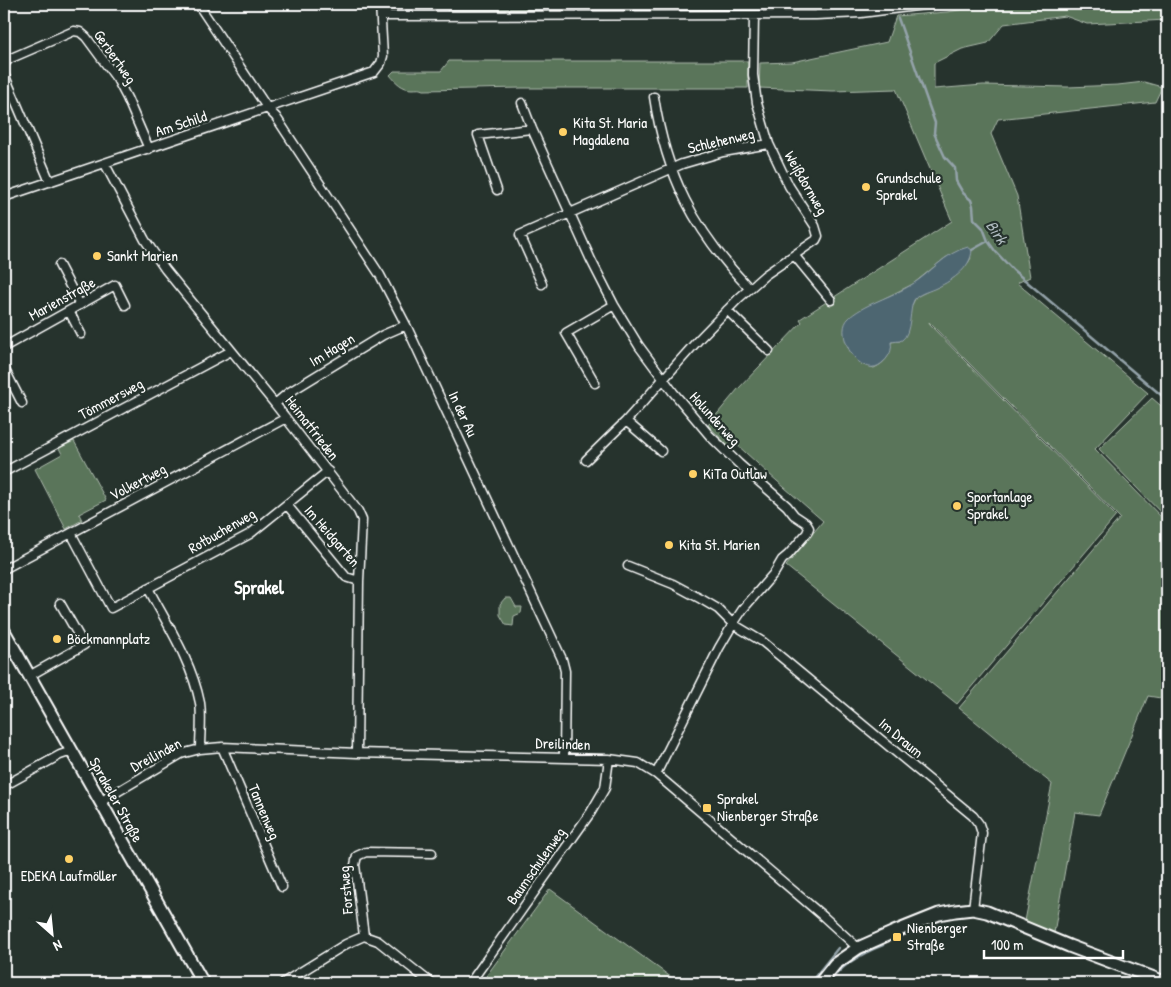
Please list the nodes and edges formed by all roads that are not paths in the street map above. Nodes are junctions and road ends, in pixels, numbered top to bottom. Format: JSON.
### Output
{"nodes":[{"id":1,"x":198,"y":4,"type":"edge"},
{"id":2,"x":380,"y":4,"type":"edge"},
{"id":3,"x":932,"y":4,"type":"edge"},
{"id":4,"x":382,"y":16,"type":"junction"},
{"id":5,"x":754,"y":16,"type":"junction"},
{"id":6,"x":4,"y":64,"type":"edge"},
{"id":7,"x":4,"y":74,"type":"edge"},
{"id":8,"x":654,"y":97,"type":"dead end"},
{"id":9,"x":522,"y":103,"type":"dead end"},
{"id":10,"x":268,"y":109,"type":"junction"},
{"id":11,"x":532,"y":129,"type":"junction"},
{"id":12,"x":769,"y":144,"type":"junction"},
{"id":13,"x":149,"y":149,"type":"junction"},
{"id":14,"x":105,"y":164,"type":"junction"},
{"id":15,"x":671,"y":169,"type":"junction"},
{"id":16,"x":50,"y":182,"type":"junction"},
{"id":17,"x":497,"y":190,"type":"dead end"},
{"id":18,"x":4,"y":197,"type":"edge"},
{"id":19,"x":570,"y":213,"type":"junction"},
{"id":20,"x":794,"y":254,"type":"junction"},
{"id":21,"x":59,"y":265,"type":"dead end"},
{"id":22,"x":542,"y":284,"type":"dead end"},
{"id":23,"x":749,"y":288,"type":"junction"},
{"id":24,"x":831,"y":300,"type":"dead end"},
{"id":25,"x":80,"y":305,"type":"junction"},
{"id":26,"x":125,"y":305,"type":"dead end"},
{"id":27,"x":614,"y":305,"type":"junction"},
{"id":28,"x":727,"y":310,"type":"junction"},
{"id":29,"x":68,"y":311,"type":"junction"},
{"id":30,"x":406,"y":325,"type":"junction"},
{"id":31,"x":81,"y":334,"type":"dead end"},
{"id":32,"x":4,"y":347,"type":"edge"},
{"id":33,"x":231,"y":351,"type":"junction"},
{"id":34,"x":769,"y":351,"type":"dead end"},
{"id":35,"x":4,"y":368,"type":"edge"},
{"id":36,"x":663,"y":379,"type":"junction"},
{"id":37,"x":595,"y":383,"type":"dead end"},
{"id":38,"x":22,"y":404,"type":"dead end"},
{"id":39,"x":275,"y":404,"type":"junction"},
{"id":40,"x":286,"y":418,"type":"junction"},
{"id":41,"x":626,"y":421,"type":"junction"},
{"id":42,"x":662,"y":451,"type":"dead end"},
{"id":43,"x":586,"y":460,"type":"dead end"},
{"id":44,"x":328,"y":471,"type":"junction"},
{"id":45,"x":4,"y":472,"type":"edge"},
{"id":46,"x":286,"y":505,"type":"junction"},
{"id":47,"x":71,"y":533,"type":"junction"},
{"id":48,"x":628,"y":566,"type":"dead end"},
{"id":49,"x":4,"y":569,"type":"edge"},
{"id":50,"x":359,"y":581,"type":"junction"},
{"id":51,"x":148,"y":588,"type":"junction"},
{"id":52,"x":60,"y":603,"type":"dead end"},
{"id":53,"x":733,"y":624,"type":"junction"},
{"id":54,"x":4,"y":631,"type":"edge"},
{"id":55,"x":29,"y":676,"type":"junction"},
{"id":56,"x":222,"y":747,"type":"junction"},
{"id":57,"x":200,"y":749,"type":"junction"},
{"id":58,"x":72,"y":751,"type":"junction"},
{"id":59,"x":357,"y":754,"type":"junction"},
{"id":60,"x":564,"y":757,"type":"junction"},
{"id":61,"x":609,"y":759,"type":"junction"},
{"id":62,"x":656,"y":774,"type":"junction"},
{"id":63,"x":4,"y":786,"type":"edge"},
{"id":64,"x":100,"y":802,"type":"junction"},
{"id":65,"x":432,"y":853,"type":"dead end"},
{"id":66,"x":282,"y":887,"type":"dead end"},
{"id":67,"x":973,"y":910,"type":"junction"},
{"id":68,"x":364,"y":936,"type":"junction"},
{"id":69,"x":858,"y":948,"type":"junction"},
{"id":70,"x":203,"y":983,"type":"edge"},
{"id":71,"x":284,"y":983,"type":"edge"},
{"id":72,"x":431,"y":983,"type":"edge"},
{"id":73,"x":470,"y":983,"type":"edge"},
{"id":74,"x":820,"y":983,"type":"edge"},
{"id":75,"x":1167,"y":983,"type":"edge"}],
"edges":[{"from":1,"to":10,"type":"street","name":"In der Au"},
{"from":2,"to":4,"type":"street"},
{"from":3,"to":5,"type":"street"},
{"from":4,"to":5,"type":"street"},
{"from":4,"to":10,"type":"street","name":"Am Schild"},
{"from":5,"to":12,"type":"street","name":"Schlehenweg"},
{"from":6,"to":13,"type":"street","name":"Gerbertweg"},
{"from":7,"to":16,"type":"street"},
{"from":8,"to":15,"type":"street","name":"Schlehenweg"},
{"from":9,"to":11,"type":"street","name":"Holunderweg"},
{"from":10,"to":13,"type":"street","name":"Am Schild"},
{"from":10,"to":30,"type":"street","name":"In der Au"},
{"from":11,"to":17,"type":"street"},
{"from":11,"to":19,"type":"street","name":"Holunderweg"},
{"from":12,"to":15,"type":"street","name":"Schlehenweg"},
{"from":12,"to":20,"type":"street","name":"Weißdornweg"},
{"from":13,"to":14,"type":"street","name":"Am Schild"},
{"from":14,"to":16,"type":"street","name":"Am Schild"},
{"from":14,"to":33,"type":"street","name":"Heimatfrieden"},
{"from":15,"to":19,"type":"street","name":"Schlehenweg"},
{"from":15,"to":23,"type":"street"},
{"from":16,"to":18,"type":"street","name":"Am Schild"},
{"from":19,"to":22,"type":"street"},
{"from":19,"to":27,"type":"street","name":"Holunderweg"},
{"from":20,"to":23,"type":"street","name":"Weißdornweg"},
{"from":20,"to":24,"type":"street"},
{"from":21,"to":25,"type":"street"},
{"from":23,"to":28,"type":"street","name":"Weißdornweg"},
{"from":25,"to":26,"type":"street","name":"Marienstraße"},
{"from":25,"to":29,"type":"street","name":"Marienstraße"},
{"from":27,"to":36,"type":"street","name":"Holunderweg"},
{"from":27,"to":37,"type":"street"},
{"from":28,"to":34,"type":"street"},
{"from":28,"to":36,"type":"street","name":"Weißdornweg"},
{"from":29,"to":31,"type":"street"},
{"from":29,"to":32,"type":"street","name":"Marienstraße"},
{"from":30,"to":39,"type":"street","name":"Im Hagen"},
{"from":30,"to":60,"type":"street","name":"In der Au"},
{"from":33,"to":39,"type":"street","name":"Heimatfrieden"},
{"from":33,"to":45,"type":"street","name":"Tömmersweg"},
{"from":35,"to":38,"type":"street"},
{"from":36,"to":41,"type":"street"},
{"from":36,"to":53,"type":"street","name":"Holunderweg"},
{"from":39,"to":40,"type":"street","name":"Heimatfrieden"},
{"from":40,"to":44,"type":"street","name":"Heimatfrieden"},
{"from":40,"to":47,"type":"street","name":"Volkertweg"},
{"from":41,"to":42,"type":"street"},
{"from":41,"to":43,"type":"street"},
{"from":44,"to":46,"type":"street","name":"Rotbuchenweg"},
{"from":44,"to":50,"type":"street","name":"Heimatfrieden"},
{"from":46,"to":50,"type":"street","name":"Im Heidgarten"},
{"from":46,"to":51,"type":"street","name":"Rotbuchenweg"},
{"from":47,"to":49,"type":"street","name":"Volkertweg"},
{"from":47,"to":51,"type":"street","name":"Rotbuchenweg"},
{"from":48,"to":53,"type":"street","name":"Im Draum"},
{"from":50,"to":59,"type":"street","name":"Heimatfrieden"},
{"from":51,"to":57,"type":"street","name":"Dreilinden"},
{"from":52,"to":55,"type":"street"},
{"from":53,"to":62,"type":"street"},
{"from":53,"to":67,"type":"street","name":"Im Draum"},
{"from":54,"to":55,"type":"street","name":"Sprakeler Straße"},
{"from":55,"to":58,"type":"street","name":"Sprakeler Straße"},
{"from":56,"to":57,"type":"street","name":"Dreilinden"},
{"from":56,"to":59,"type":"street","name":"Dreilinden"},
{"from":56,"to":66,"type":"street","name":"Tannenweg"},
{"from":57,"to":64,"type":"street","name":"Dreilinden"},
{"from":58,"to":63,"type":"street"},
{"from":58,"to":64,"type":"street","name":"Sprakeler Straße"},
{"from":59,"to":60,"type":"street","name":"Dreilinden"},
{"from":60,"to":61,"type":"street","name":"Dreilinden"},
{"from":61,"to":62,"type":"street","name":"Dreilinden"},
{"from":61,"to":73,"type":"street","name":"Baumschulenweg"},
{"from":62,"to":69,"type":"street","name":"Dreilinden"},
{"from":64,"to":70,"type":"street","name":"Sprakeler Straße"},
{"from":65,"to":68,"type":"street","name":"Forstweg"},
{"from":67,"to":69,"type":"street"},
{"from":67,"to":75,"type":"street"},
{"from":68,"to":71,"type":"street"},
{"from":68,"to":72,"type":"street"},
{"from":69,"to":74,"type":"street"}]}
